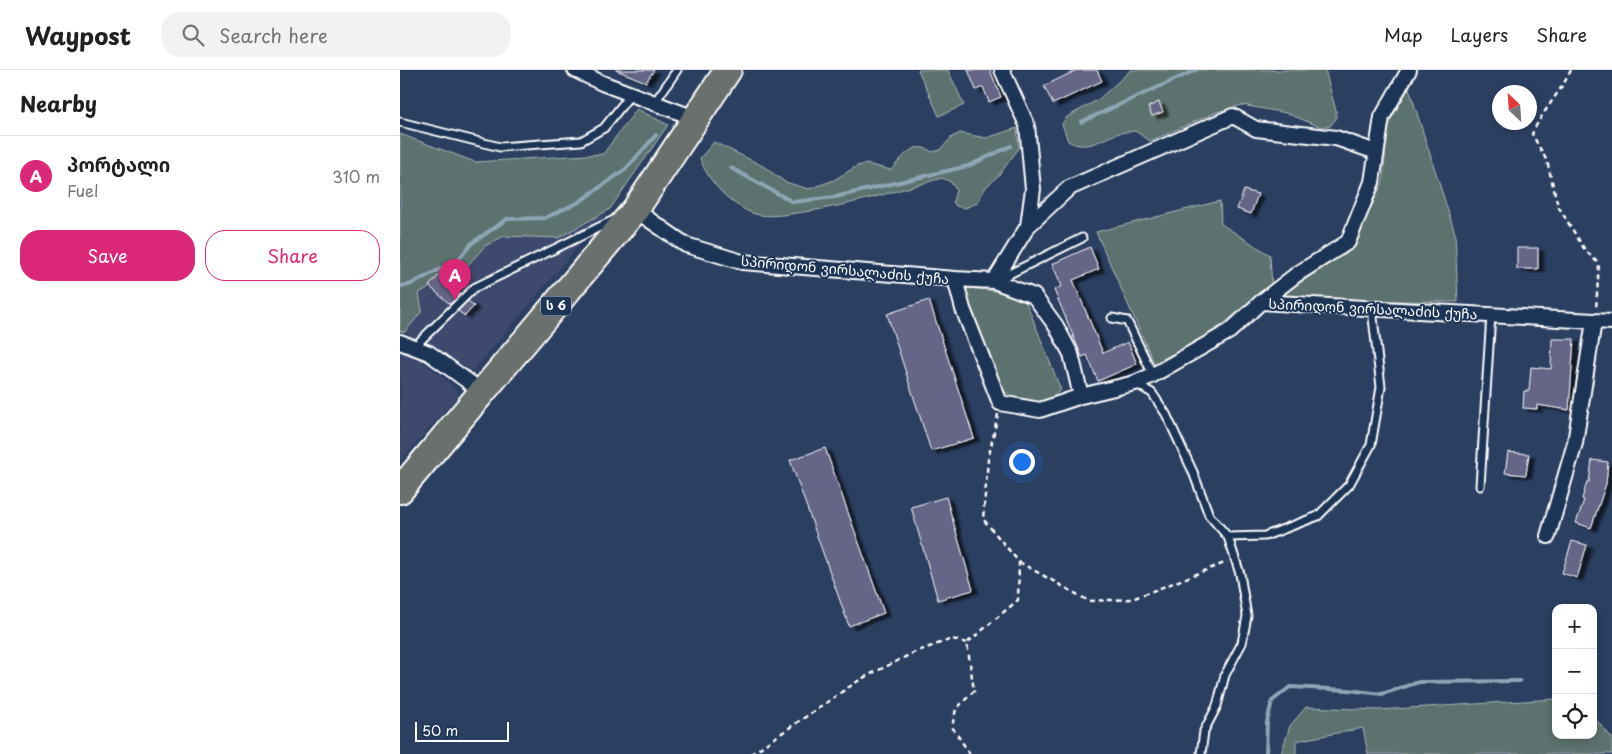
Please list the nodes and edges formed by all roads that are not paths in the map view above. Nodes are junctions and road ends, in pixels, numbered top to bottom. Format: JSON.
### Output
{"nodes":[{"id":1,"x":575,"y":70,"type":"edge"},
{"id":2,"x":677,"y":70,"type":"edge"},
{"id":3,"x":728,"y":70,"type":"edge"},
{"id":4,"x":742,"y":70,"type":"edge"},
{"id":5,"x":1002,"y":70,"type":"edge"},
{"id":6,"x":1409,"y":70,"type":"edge"},
{"id":7,"x":586,"y":73,"type":"edge"},
{"id":8,"x":632,"y":93,"type":"junction"},
{"id":9,"x":655,"y":102,"type":"junction"},
{"id":10,"x":699,"y":116,"type":"junction"},
{"id":11,"x":400,"y":122,"type":"edge"},
{"id":12,"x":1376,"y":152,"type":"junction"},
{"id":13,"x":635,"y":210,"type":"junction"},
{"id":14,"x":1028,"y":226,"type":"junction"},
{"id":15,"x":1082,"y":238,"type":"dead end"},
{"id":16,"x":956,"y":279,"type":"junction"},
{"id":17,"x":994,"y":281,"type":"junction"},
{"id":18,"x":1261,"y":302,"type":"junction"},
{"id":19,"x":1372,"y":309,"type":"junction"},
{"id":20,"x":1491,"y":315,"type":"junction"},
{"id":21,"x":1112,"y":318,"type":"dead end"},
{"id":22,"x":1594,"y":321,"type":"junction"},
{"id":23,"x":1612,"y":322,"type":"edge"},
{"id":24,"x":400,"y":342,"type":"edge"},
{"id":25,"x":414,"y":347,"type":"junction"},
{"id":26,"x":1153,"y":375,"type":"junction"},
{"id":27,"x":1134,"y":383,"type":"junction"},
{"id":28,"x":484,"y":393,"type":"junction"},
{"id":29,"x":1081,"y":396,"type":"junction"},
{"id":30,"x":1480,"y":486,"type":"dead end"},
{"id":31,"x":400,"y":490,"type":"edge"},
{"id":32,"x":1548,"y":536,"type":"dead end"},
{"id":33,"x":1228,"y":537,"type":"junction"},
{"id":34,"x":1202,"y":754,"type":"edge"}],
"edges":[{"from":1,"to":7,"type":"street"},
{"from":2,"to":9,"type":"lane"},
{"from":3,"to":10,"type":"highway","number":"ს 6"},
{"from":4,"to":10,"type":"highway","number":"ს 6"},
{"from":5,"to":14,"type":"street"},
{"from":6,"to":12,"type":"street"},
{"from":7,"to":8,"type":"street"},
{"from":8,"to":9,"type":"street"},
{"from":8,"to":11,"type":"lane"},
{"from":9,"to":10,"type":"street"},
{"from":10,"to":13,"type":"highway","number":"ს 6"},
{"from":12,"to":14,"type":"street"},
{"from":12,"to":18,"type":"street"},
{"from":13,"to":16,"type":"street","name":"სპირიდონ ვირსალაძის ქუჩა"},
{"from":13,"to":25,"type":"lane"},
{"from":13,"to":28,"type":"highway","number":"ს 6"},
{"from":14,"to":17,"type":"street"},
{"from":15,"to":17,"type":"lane"},
{"from":16,"to":17,"type":"street"},
{"from":16,"to":29,"type":"street","name":"სპირიდონ ვირსალაძის ქუჩა"},
{"from":17,"to":29,"type":"street"},
{"from":18,"to":19,"type":"street","name":"სპირიდონ ვირსალაძის ქუჩა"},
{"from":18,"to":26,"type":"street","name":"სპირიდონ ვირსალაძის ქუჩა"},
{"from":19,"to":20,"type":"street","name":"სპირიდონ ვირსალაძის ქუჩა"},
{"from":19,"to":33,"type":"lane"},
{"from":20,"to":22,"type":"street","name":"სპირიდონ ვირსალაძის ქუჩა"},
{"from":20,"to":30,"type":"lane"},
{"from":21,"to":26,"type":"lane"},
{"from":22,"to":23,"type":"street","name":"სპირიდონ ვირსალაძის ქუჩა"},
{"from":22,"to":32,"type":"street"},
{"from":24,"to":25,"type":"street"},
{"from":25,"to":28,"type":"street"},
{"from":26,"to":27,"type":"street","name":"სპირიდონ ვირსალაძის ქუჩა"},
{"from":27,"to":29,"type":"street","name":"სპირიდონ ვირსალაძის ქუჩა"},
{"from":27,"to":33,"type":"lane"},
{"from":28,"to":31,"type":"highway","number":"ს 6"},
{"from":33,"to":34,"type":"lane"}]}
